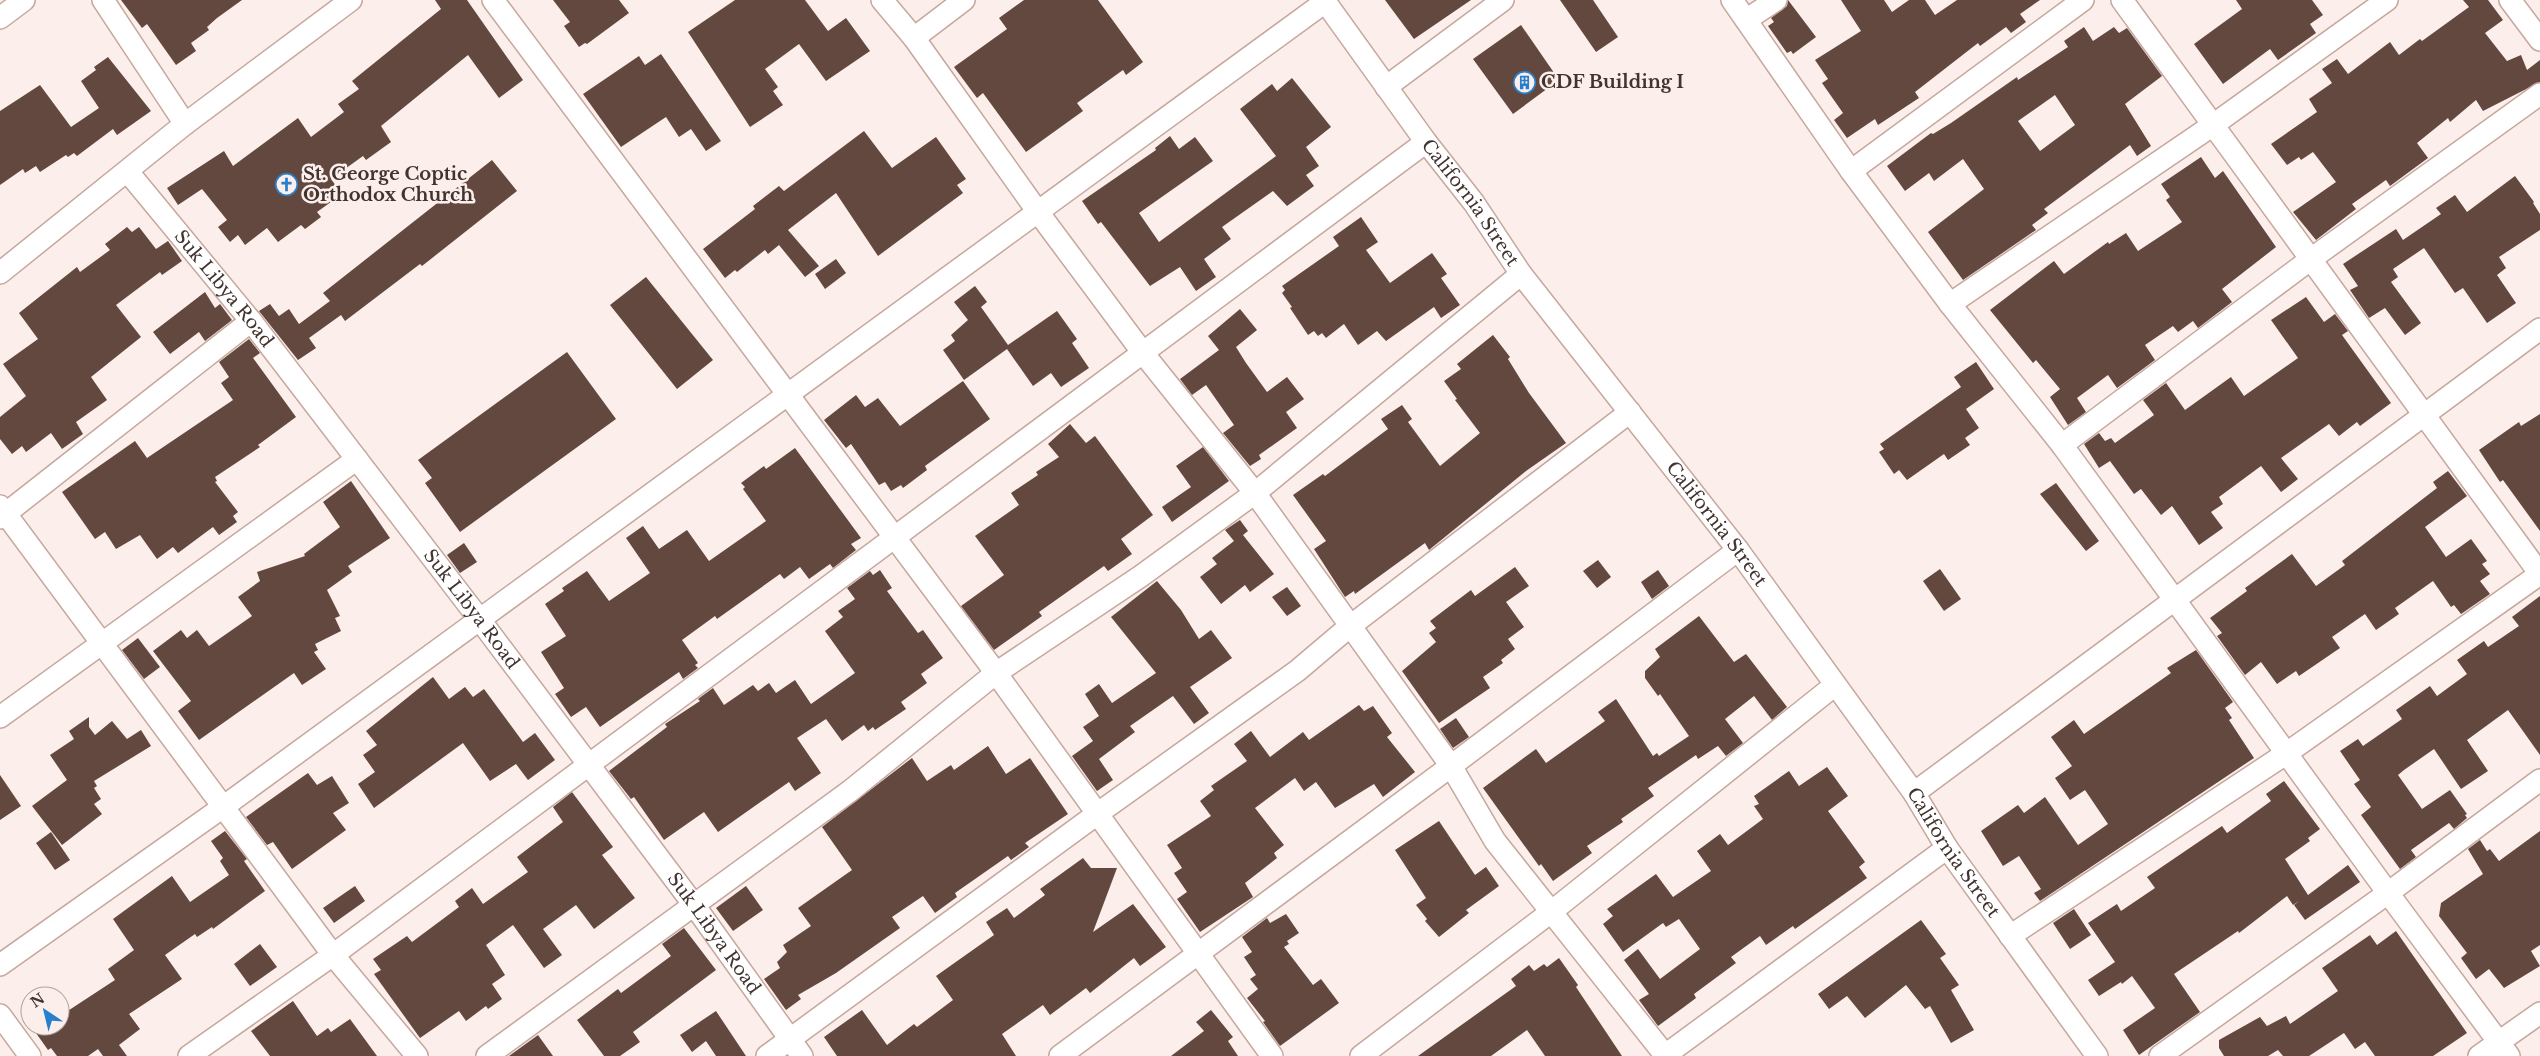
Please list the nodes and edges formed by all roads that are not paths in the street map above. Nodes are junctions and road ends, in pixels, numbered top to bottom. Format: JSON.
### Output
{"nodes":[{"id":1,"x":24,"y":0,"type":"edge"},
{"id":2,"x":104,"y":0,"type":"edge"},
{"id":3,"x":351,"y":0,"type":"edge"},
{"id":4,"x":493,"y":0,"type":"edge"},
{"id":5,"x":882,"y":0,"type":"edge"},
{"id":6,"x":964,"y":0,"type":"edge"},
{"id":7,"x":1503,"y":0,"type":"edge"},
{"id":8,"x":1732,"y":0,"type":"edge"},
{"id":9,"x":1776,"y":0,"type":"edge"},
{"id":10,"x":2083,"y":0,"type":"edge"},
{"id":11,"x":2122,"y":0,"type":"edge"},
{"id":12,"x":2388,"y":0,"type":"edge"},
{"id":13,"x":2510,"y":0,"type":"edge"},
{"id":14,"x":1325,"y":1,"type":"edge"},
{"id":15,"x":0,"y":18,"type":"edge"},
{"id":16,"x":1746,"y":20,"type":"junction"},
{"id":17,"x":914,"y":38,"type":"junction"},
{"id":18,"x":2540,"y":40,"type":"edge"},
{"id":19,"x":1386,"y":87,"type":"junction"},
{"id":20,"x":2540,"y":94,"type":"edge"},
{"id":21,"x":185,"y":124,"type":"junction"},
{"id":22,"x":2213,"y":125,"type":"junction"},
{"id":23,"x":1426,"y":142,"type":"junction"},
{"id":24,"x":1850,"y":171,"type":"junction"},
{"id":25,"x":128,"y":172,"type":"junction"},
{"id":26,"x":1038,"y":212,"type":"junction"},
{"id":27,"x":2311,"y":259,"type":"junction"},
{"id":28,"x":0,"y":273,"type":"edge"},
{"id":29,"x":1521,"y":274,"type":"junction"},
{"id":30,"x":1950,"y":304,"type":"junction"},
{"id":31,"x":250,"y":321,"type":"junction"},
{"id":32,"x":2540,"y":329,"type":"edge"},
{"id":33,"x":1143,"y":353,"type":"junction"},
{"id":34,"x":788,"y":395,"type":"junction"},
{"id":35,"x":1630,"y":412,"type":"junction"},
{"id":36,"x":2424,"y":415,"type":"junction"},
{"id":37,"x":2062,"y":445,"type":"junction"},
{"id":38,"x":357,"y":459,"type":"junction"},
{"id":39,"x":1255,"y":493,"type":"junction"},
{"id":40,"x":2,"y":513,"type":"edge"},
{"id":41,"x":895,"y":538,"type":"junction"},
{"id":42,"x":1738,"y":550,"type":"junction"},
{"id":43,"x":2540,"y":574,"type":"edge"},
{"id":44,"x":2175,"y":600,"type":"junction"},
{"id":45,"x":480,"y":620,"type":"junction"},
{"id":46,"x":1349,"y":628,"type":"junction"},
{"id":47,"x":101,"y":642,"type":"junction"},
{"id":48,"x":996,"y":673,"type":"junction"},
{"id":49,"x":1835,"y":685,"type":"junction"},
{"id":50,"x":0,"y":717,"type":"edge"},
{"id":51,"x":2287,"y":753,"type":"junction"},
{"id":52,"x":588,"y":765,"type":"junction"},
{"id":53,"x":1451,"y":766,"type":"junction"},
{"id":54,"x":2540,"y":780,"type":"edge"},
{"id":55,"x":1914,"y":793,"type":"junction"},
{"id":56,"x":223,"y":807,"type":"junction"},
{"id":57,"x":1098,"y":814,"type":"junction"},
{"id":58,"x":1947,"y":848,"type":"junction"},
{"id":59,"x":2388,"y":893,"type":"junction"},
{"id":60,"x":694,"y":905,"type":"junction"},
{"id":61,"x":1551,"y":912,"type":"junction"},
{"id":62,"x":2010,"y":936,"type":"junction"},
{"id":63,"x":333,"y":955,"type":"junction"},
{"id":64,"x":1197,"y":955,"type":"junction"},
{"id":65,"x":0,"y":965,"type":"edge"},
{"id":66,"x":2540,"y":1013,"type":"edge"},
{"id":67,"x":0,"y":1016,"type":"edge"},
{"id":68,"x":796,"y":1048,"type":"edge"},
{"id":69,"x":2504,"y":1049,"type":"edge"},
{"id":70,"x":1665,"y":1055,"type":"edge"},
{"id":71,"x":30,"y":1056,"type":"edge"},
{"id":72,"x":189,"y":1056,"type":"edge"},
{"id":73,"x":417,"y":1056,"type":"edge"},
{"id":74,"x":486,"y":1056,"type":"edge"},
{"id":75,"x":768,"y":1056,"type":"edge"},
{"id":76,"x":1060,"y":1056,"type":"edge"},
{"id":77,"x":1272,"y":1056,"type":"edge"},
{"id":78,"x":1361,"y":1056,"type":"edge"},
{"id":79,"x":2097,"y":1056,"type":"edge"},
{"id":80,"x":2160,"y":1056,"type":"edge"},
{"id":81,"x":2479,"y":1056,"type":"edge"}],
"edges":[{"from":1,"to":15,"type":"street"},
{"from":2,"to":21,"type":"street"},
{"from":3,"to":21,"type":"street"},
{"from":4,"to":34,"type":"street"},
{"from":5,"to":17,"type":"street"},
{"from":6,"to":17,"type":"street"},
{"from":7,"to":19,"type":"street"},
{"from":8,"to":16,"type":"street"},
{"from":9,"to":16,"type":"street"},
{"from":10,"to":24,"type":"street"},
{"from":11,"to":22,"type":"street"},
{"from":12,"to":22,"type":"street"},
{"from":13,"to":18,"type":"street"},
{"from":14,"to":19,"type":"street","name":"California Street"},
{"from":14,"to":26,"type":"street"},
{"from":16,"to":24,"type":"street"},
{"from":17,"to":26,"type":"street"},
{"from":19,"to":23,"type":"street","name":"California Street"},
{"from":20,"to":27,"type":"street"},
{"from":21,"to":25,"type":"street"},
{"from":22,"to":27,"type":"street"},
{"from":22,"to":30,"type":"street"},
{"from":23,"to":29,"type":"street","name":"California Street"},
{"from":23,"to":33,"type":"street"},
{"from":24,"to":30,"type":"street"},
{"from":25,"to":28,"type":"street"},
{"from":25,"to":31,"type":"street","name":"Suk Libya Road"},
{"from":26,"to":33,"type":"street"},
{"from":26,"to":34,"type":"street"},
{"from":27,"to":36,"type":"street"},
{"from":27,"to":37,"type":"street"},
{"from":29,"to":35,"type":"street","name":"California Street"},
{"from":29,"to":39,"type":"street"},
{"from":30,"to":37,"type":"street"},
{"from":31,"to":38,"type":"street","name":"Suk Libya Road"},
{"from":31,"to":40,"type":"street"},
{"from":32,"to":36,"type":"street"},
{"from":33,"to":39,"type":"street"},
{"from":33,"to":41,"type":"street"},
{"from":34,"to":41,"type":"street"},
{"from":34,"to":45,"type":"street"},
{"from":35,"to":42,"type":"street","name":"California Street"},
{"from":35,"to":46,"type":"street"},
{"from":36,"to":43,"type":"street"},
{"from":36,"to":44,"type":"street"},
{"from":37,"to":44,"type":"street"},
{"from":38,"to":45,"type":"street","name":"Suk Libya Road"},
{"from":38,"to":47,"type":"street"},
{"from":39,"to":46,"type":"street"},
{"from":39,"to":48,"type":"street"},
{"from":40,"to":47,"type":"street"},
{"from":41,"to":48,"type":"street"},
{"from":41,"to":52,"type":"street"},
{"from":42,"to":49,"type":"street","name":"California Street"},
{"from":42,"to":53,"type":"street"},
{"from":43,"to":51,"type":"street"},
{"from":44,"to":51,"type":"street"},
{"from":44,"to":55,"type":"street"},
{"from":45,"to":52,"type":"street","name":"Suk Libya Road"},
{"from":45,"to":56,"type":"street"},
{"from":46,"to":53,"type":"street"},
{"from":46,"to":57,"type":"street"},
{"from":47,"to":50,"type":"street"},
{"from":47,"to":56,"type":"street"},
{"from":48,"to":57,"type":"street"},
{"from":48,"to":60,"type":"street"},
{"from":49,"to":55,"type":"street","name":"California Street"},
{"from":49,"to":61,"type":"street"},
{"from":51,"to":59,"type":"street"},
{"from":51,"to":62,"type":"street"},
{"from":52,"to":60,"type":"street","name":"Suk Libya Road"},
{"from":52,"to":63,"type":"street"},
{"from":53,"to":61,"type":"street"},
{"from":53,"to":64,"type":"street"},
{"from":54,"to":59,"type":"street"},
{"from":55,"to":58,"type":"street","name":"California Street"},
{"from":56,"to":63,"type":"street"},
{"from":56,"to":65,"type":"street"},
{"from":57,"to":64,"type":"street"},
{"from":57,"to":68,"type":"street"},
{"from":58,"to":62,"type":"street","name":"California Street"},
{"from":58,"to":70,"type":"street"},
{"from":59,"to":69,"type":"street"},
{"from":59,"to":80,"type":"street"},
{"from":60,"to":68,"type":"street","name":"Suk Libya Road"},
{"from":60,"to":74,"type":"street"},
{"from":61,"to":70,"type":"street"},
{"from":61,"to":78,"type":"street"},
{"from":62,"to":79,"type":"street","name":"California Street"},
{"from":63,"to":72,"type":"street"},
{"from":63,"to":73,"type":"street"},
{"from":64,"to":76,"type":"street"},
{"from":64,"to":77,"type":"street"},
{"from":66,"to":69,"type":"street"},
{"from":67,"to":71,"type":"street"},
{"from":68,"to":75,"type":"street"},
{"from":69,"to":81,"type":"street"}]}
